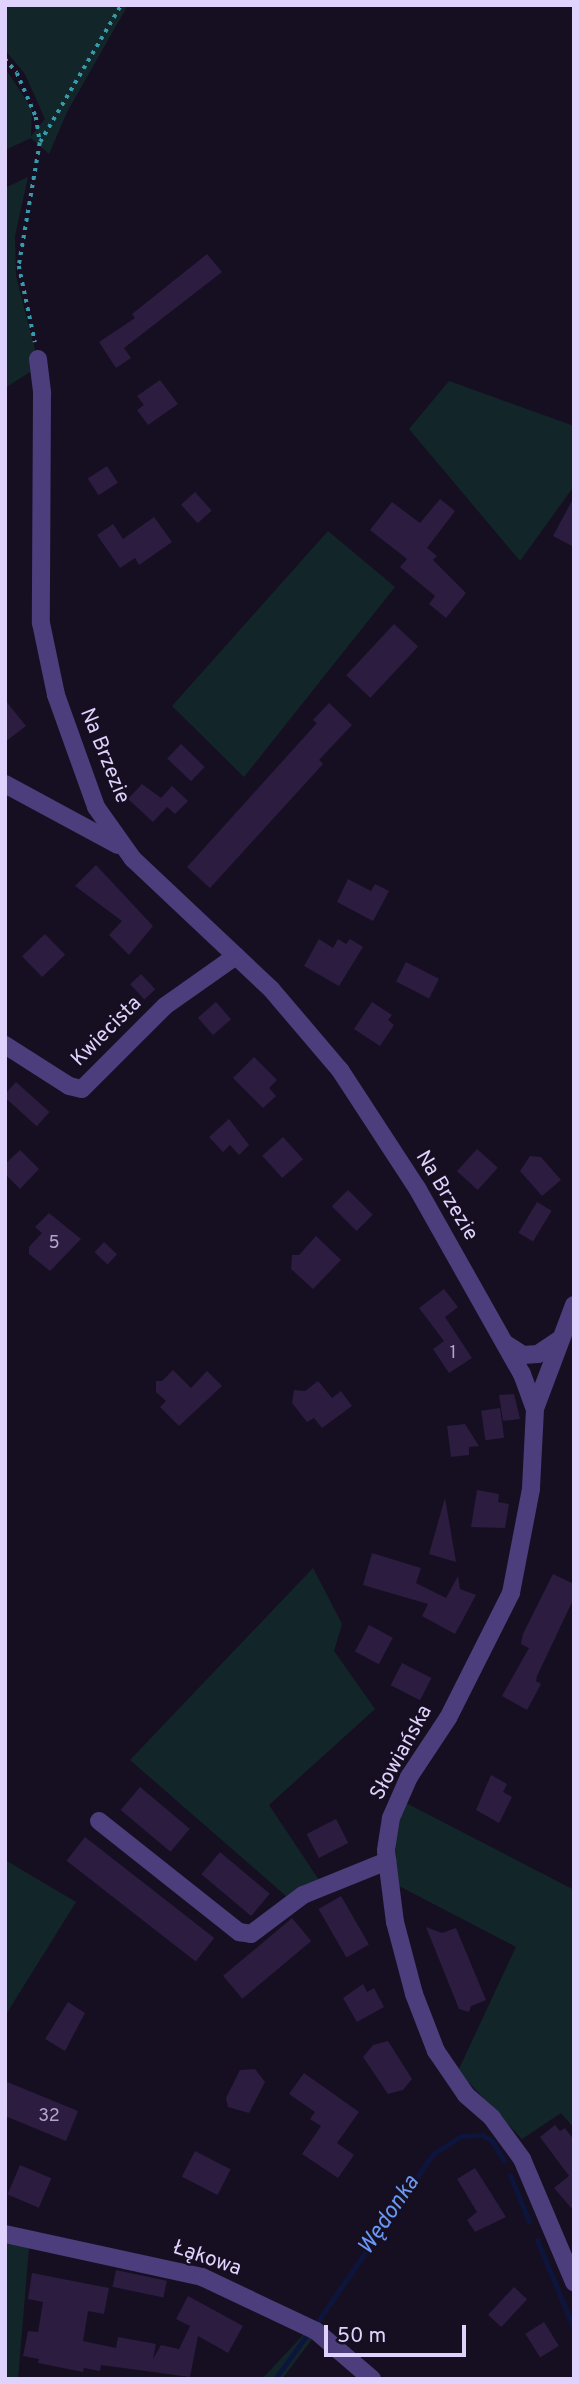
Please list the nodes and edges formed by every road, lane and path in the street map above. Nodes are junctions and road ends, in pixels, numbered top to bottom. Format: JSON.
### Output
{"nodes":[{"id":1,"x":121,"y":5,"type":"edge"},
{"id":2,"x":5,"y":59,"type":"edge"},
{"id":3,"x":40,"y":143,"type":"junction"},
{"id":4,"x":38,"y":359,"type":"joint"},
{"id":5,"x":5,"y":784,"type":"edge"},
{"id":6,"x":133,"y":859,"type":"junction"},
{"id":7,"x":236,"y":956,"type":"junction"},
{"id":8,"x":5,"y":1045,"type":"edge"},
{"id":9,"x":574,"y":1305,"type":"edge"},
{"id":10,"x":563,"y":1336,"type":"junction"},
{"id":11,"x":506,"y":1344,"type":"junction"},
{"id":12,"x":534,"y":1409,"type":"junction"},
{"id":13,"x":99,"y":1821,"type":"dead end"},
{"id":14,"x":387,"y":1860,"type":"junction"},
{"id":15,"x":5,"y":2234,"type":"edge"},
{"id":16,"x":574,"y":2282,"type":"edge"},
{"id":17,"x":372,"y":2379,"type":"edge"}],
"edges":[{"from":1,"to":3,"type":"path"},
{"from":2,"to":3,"type":"path"},
{"from":3,"to":4,"type":"path"},
{"from":4,"to":6,"type":"street","name":"Na Brzezie"},
{"from":5,"to":6,"type":"street"},
{"from":6,"to":7,"type":"street","name":"Na Brzezie"},
{"from":7,"to":8,"type":"street","name":"Kwiecista"},
{"from":7,"to":11,"type":"street","name":"Na Brzezie"},
{"from":9,"to":10,"type":"street","name":"Słowiańska"},
{"from":10,"to":11,"type":"street"},
{"from":10,"to":12,"type":"street","name":"Słowiańska"},
{"from":11,"to":12,"type":"street","name":"Na Brzezie"},
{"from":12,"to":14,"type":"street","name":"Słowiańska"},
{"from":13,"to":14,"type":"street"},
{"from":14,"to":16,"type":"street","name":"Słowiańska"},
{"from":15,"to":17,"type":"street","name":"Łąkowa"}]}
